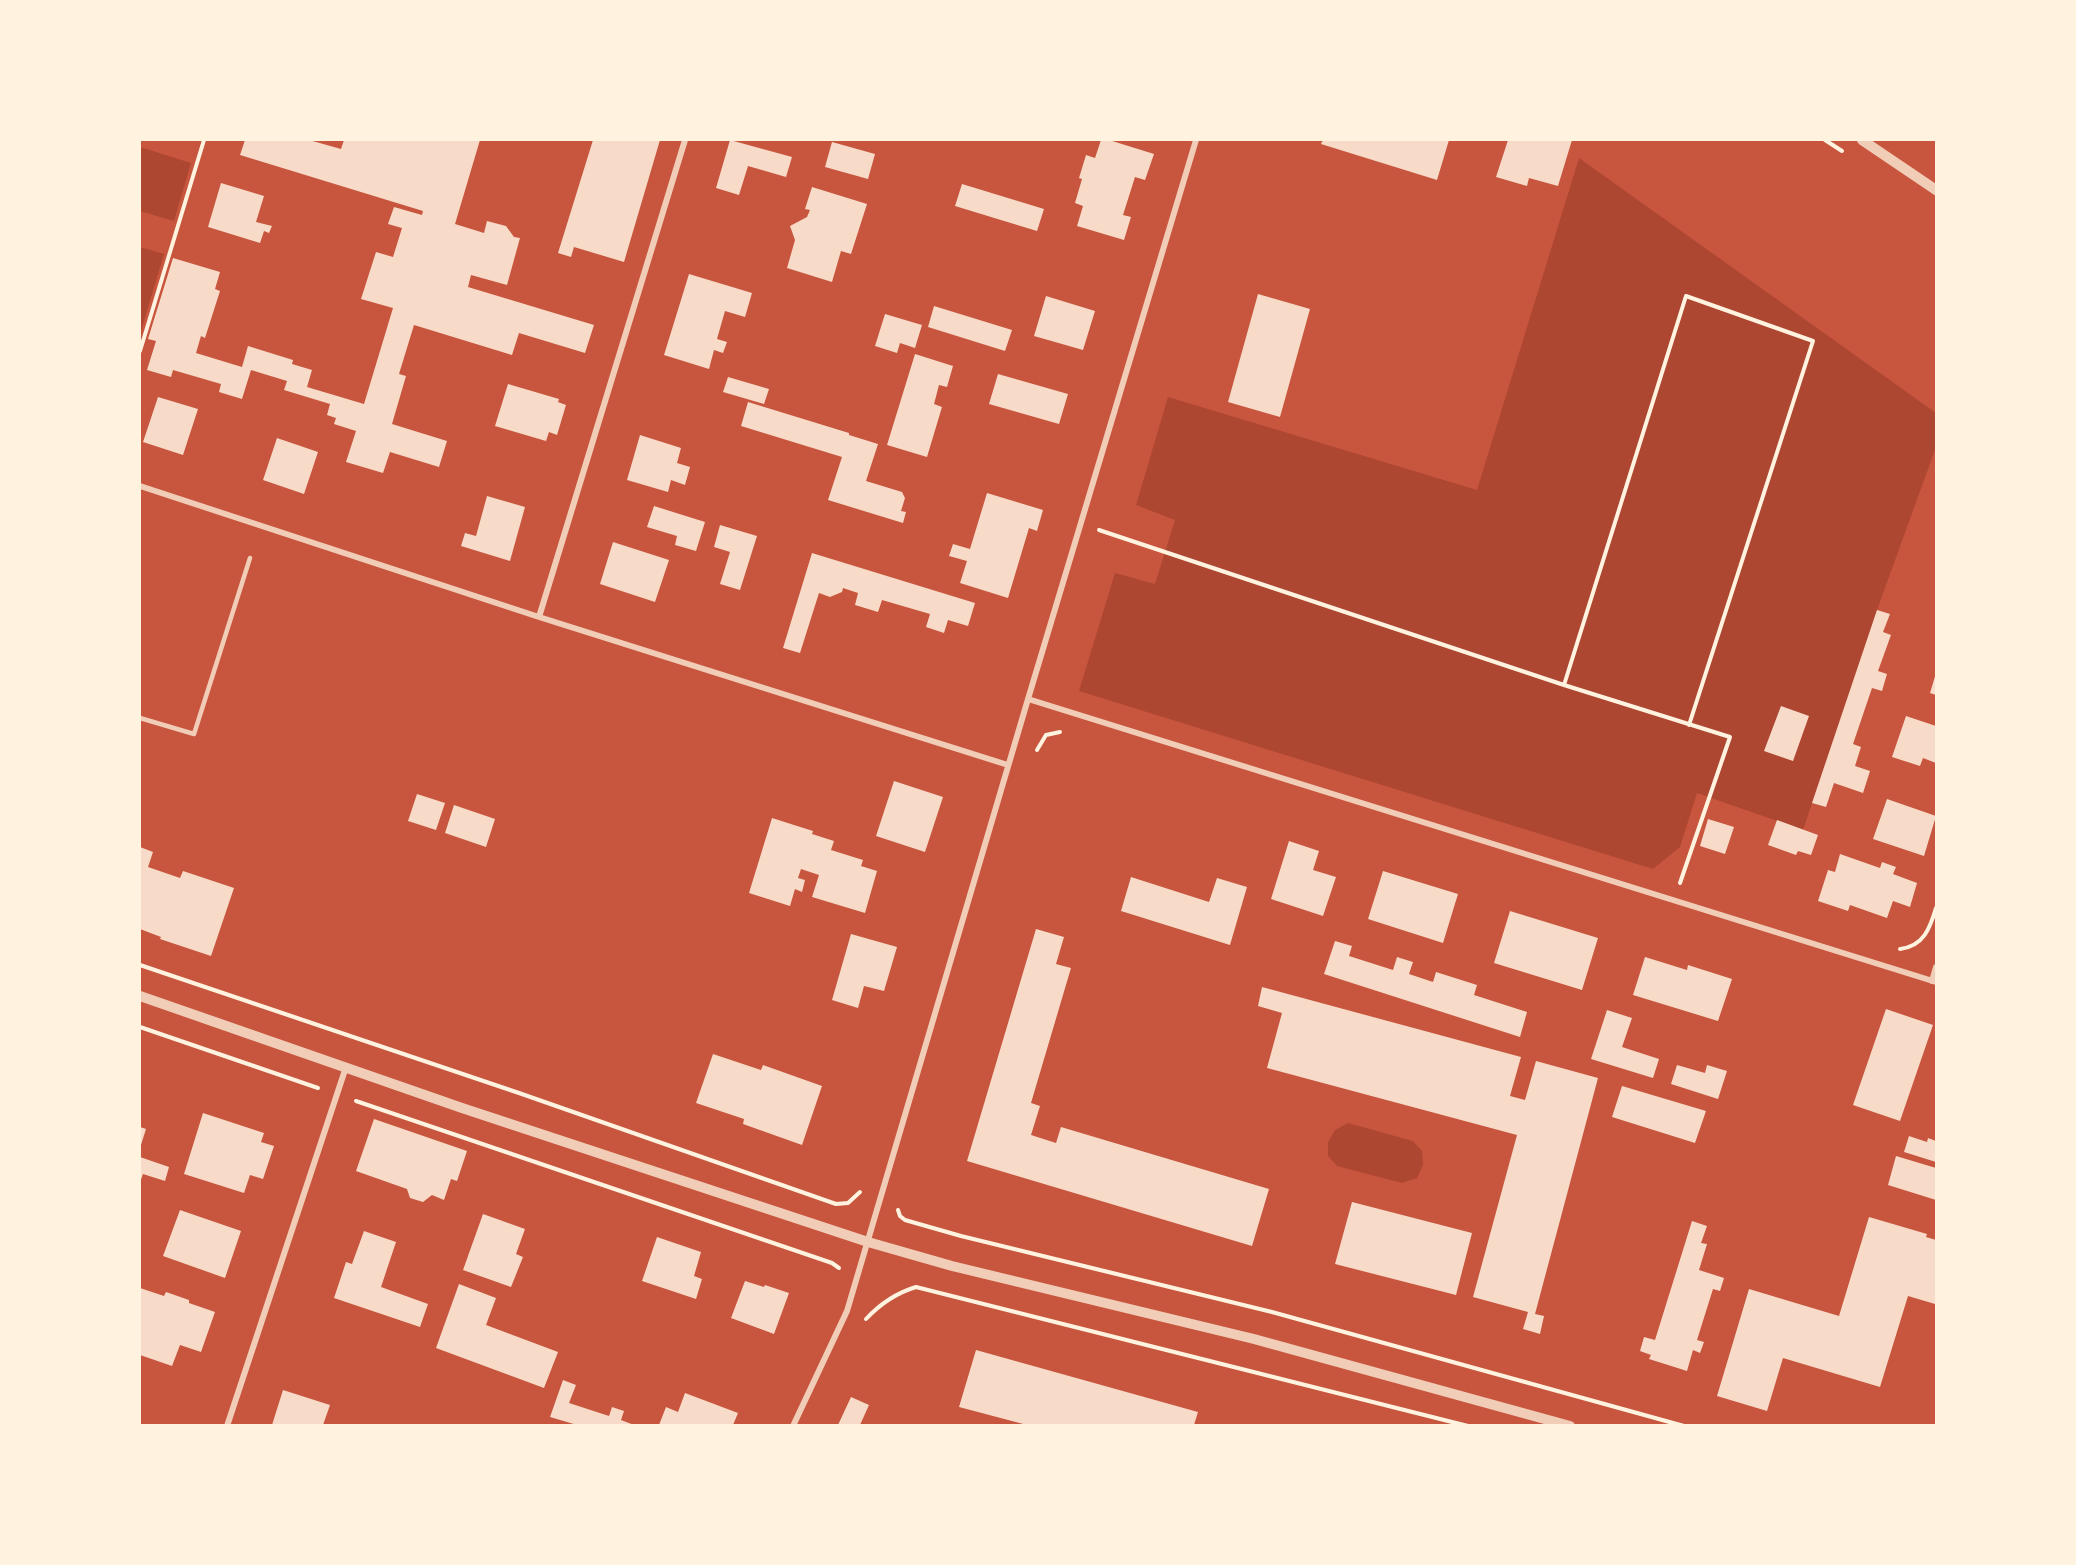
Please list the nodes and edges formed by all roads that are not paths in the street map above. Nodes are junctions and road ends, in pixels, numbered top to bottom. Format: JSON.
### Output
{"nodes":[{"id":1,"x":685,"y":140,"type":"edge"},
{"id":2,"x":1196,"y":140,"type":"edge"},
{"id":3,"x":1862,"y":140,"type":"edge"},
{"id":4,"x":1936,"y":190,"type":"edge"},
{"id":5,"x":140,"y":486,"type":"edge"},
{"id":6,"x":250,"y":558,"type":"dead end"},
{"id":7,"x":539,"y":617,"type":"junction"},
{"id":8,"x":1028,"y":699,"type":"junction"},
{"id":9,"x":140,"y":718,"type":"edge"},
{"id":10,"x":1008,"y":765,"type":"junction"},
{"id":11,"x":1936,"y":967,"type":"edge"},
{"id":12,"x":1934,"y":981,"type":"edge"},
{"id":13,"x":140,"y":996,"type":"edge"},
{"id":14,"x":346,"y":1067,"type":"junction"},
{"id":15,"x":868,"y":1242,"type":"junction"},
{"id":16,"x":227,"y":1425,"type":"edge"},
{"id":17,"x":793,"y":1425,"type":"edge"},
{"id":18,"x":1570,"y":1425,"type":"edge"}],
"edges":[{"from":1,"to":7,"type":"street"},
{"from":2,"to":8,"type":"street"},
{"from":3,"to":4,"type":"street"},
{"from":5,"to":7,"type":"street"},
{"from":6,"to":9,"type":"lane"},
{"from":7,"to":10,"type":"street"},
{"from":8,"to":10,"type":"street"},
{"from":8,"to":12,"type":"street"},
{"from":10,"to":15,"type":"street"},
{"from":11,"to":12,"type":"street"},
{"from":13,"to":14,"type":"street"},
{"from":14,"to":15,"type":"street"},
{"from":14,"to":16,"type":"street"},
{"from":15,"to":17,"type":"street"},
{"from":15,"to":18,"type":"street"}]}
